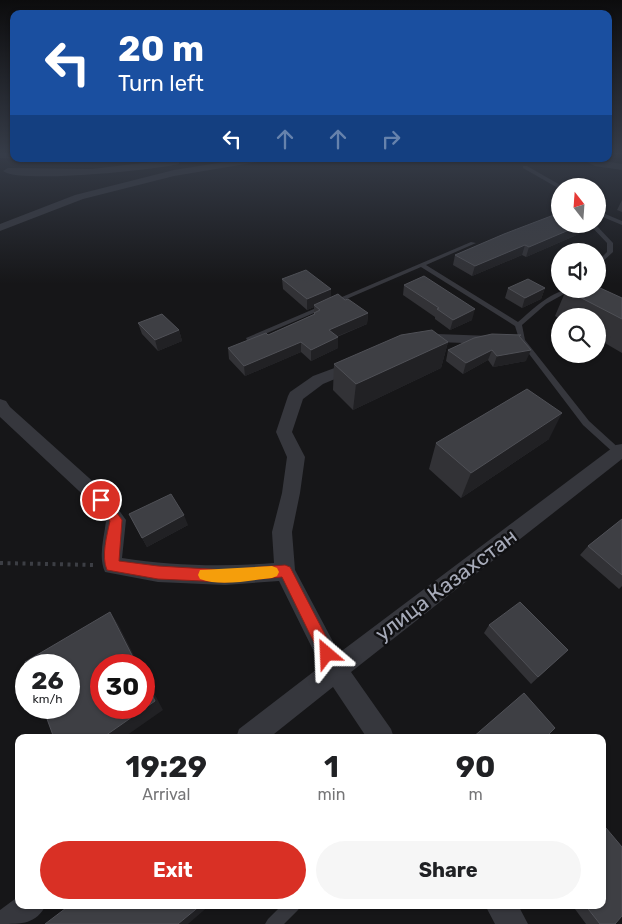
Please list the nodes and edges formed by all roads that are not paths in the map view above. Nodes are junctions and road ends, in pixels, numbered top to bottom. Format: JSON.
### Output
{"nodes":[{"id":1,"x":79,"y":197,"type":"edge"},
{"id":2,"x":108,"y":197,"type":"edge"},
{"id":3,"x":606,"y":216,"type":"edge"},
{"id":4,"x":622,"y":223,"type":"edge"},
{"id":5,"x":0,"y":229,"type":"edge"},
{"id":6,"x":601,"y":233,"type":"edge"},
{"id":7,"x":474,"y":243,"type":"dead end"},
{"id":8,"x":606,"y":256,"type":"edge"},
{"id":9,"x":422,"y":265,"type":"junction"},
{"id":10,"x":554,"y":298,"type":"edge"},
{"id":11,"x":520,"y":333,"type":"junction"},
{"id":12,"x":249,"y":338,"type":"edge"},
{"id":13,"x":404,"y":345,"type":"edge"},
{"id":14,"x":373,"y":358,"type":"edge"},
{"id":15,"x":0,"y":405,"type":"edge"},
{"id":16,"x":620,"y":451,"type":"edge"},
{"id":17,"x":285,"y":571,"type":"junction"},
{"id":18,"x":335,"y":670,"type":"junction"},
{"id":19,"x":253,"y":734,"type":"edge"},
{"id":20,"x":379,"y":734,"type":"edge"},
{"id":21,"x":26,"y":909,"type":"edge"},
{"id":22,"x":289,"y":909,"type":"edge"},
{"id":23,"x":503,"y":909,"type":"edge"},
{"id":24,"x":7,"y":924,"type":"edge"},
{"id":25,"x":273,"y":924,"type":"edge"},
{"id":26,"x":513,"y":924,"type":"edge"}],
"edges":[{"from":1,"to":5,"type":"street"},
{"from":2,"to":5,"type":"street"},
{"from":3,"to":4,"type":"lane"},
{"from":6,"to":8,"type":"lane"},
{"from":7,"to":9,"type":"lane"},
{"from":9,"to":11,"type":"lane"},
{"from":9,"to":12,"type":"lane"},
{"from":10,"to":11,"type":"lane"},
{"from":11,"to":13,"type":"street"},
{"from":11,"to":16,"type":"lane"},
{"from":14,"to":17,"type":"street"},
{"from":15,"to":17,"type":"street"},
{"from":16,"to":18,"type":"street","name":"улица Казахстан"},
{"from":17,"to":18,"type":"street"},
{"from":18,"to":19,"type":"street","name":"улица Казахстан"},
{"from":18,"to":20,"type":"street"},
{"from":21,"to":24,"type":"street"},
{"from":22,"to":25,"type":"lane"},
{"from":23,"to":26,"type":"street"}]}
